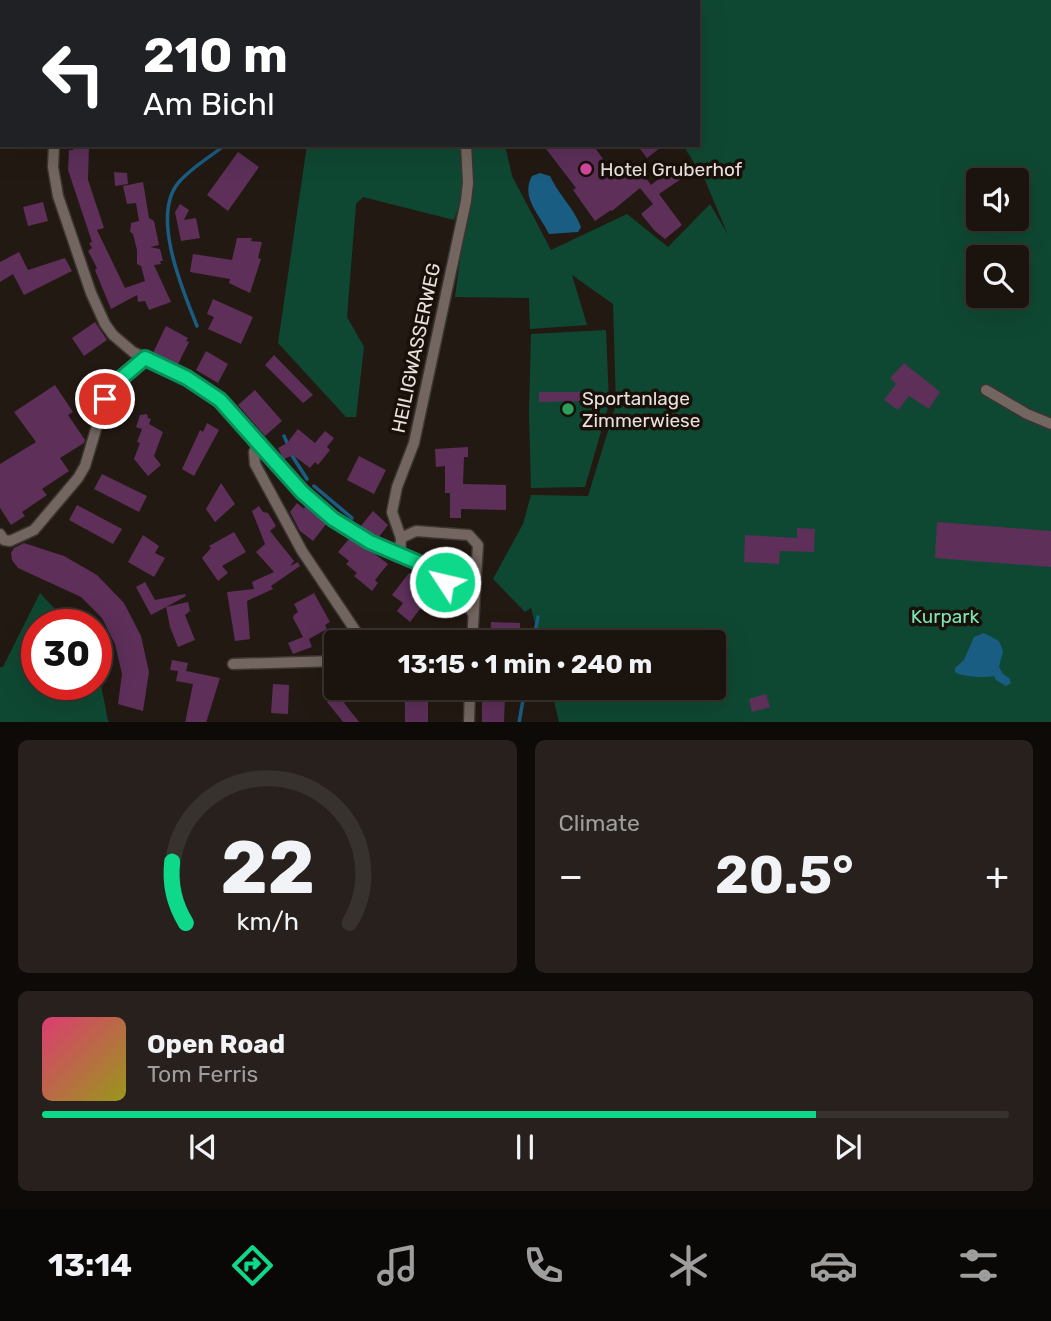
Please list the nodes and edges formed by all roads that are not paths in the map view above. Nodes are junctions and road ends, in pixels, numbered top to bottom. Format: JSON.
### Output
{"nodes":[{"id":1,"x":54,"y":147,"type":"edge"},
{"id":2,"x":466,"y":147,"type":"edge"},
{"id":3,"x":145,"y":358,"type":"junction"},
{"id":4,"x":986,"y":390,"type":"dead end"},
{"id":5,"x":1051,"y":424,"type":"edge"},
{"id":6,"x":260,"y":443,"type":"junction"},
{"id":7,"x":0,"y":534,"type":"edge"},
{"id":8,"x":401,"y":538,"type":"junction"},
{"id":9,"x":400,"y":555,"type":"junction"},
{"id":10,"x":473,"y":614,"type":"junction"},
{"id":11,"x":355,"y":630,"type":"edge"},
{"id":12,"x":472,"y":630,"type":"edge"},
{"id":13,"x":324,"y":661,"type":"edge"},
{"id":14,"x":233,"y":664,"type":"dead end"},
{"id":15,"x":470,"y":700,"type":"edge"},
{"id":16,"x":469,"y":722,"type":"edge"}],
"edges":[{"from":1,"to":3,"type":"street"},
{"from":2,"to":8,"type":"street","name":"HEILIGWASSERWEG"},
{"from":3,"to":6,"type":"street"},
{"from":3,"to":7,"type":"street"},
{"from":4,"to":5,"type":"street"},
{"from":6,"to":9,"type":"street"},
{"from":6,"to":11,"type":"street"},
{"from":8,"to":9,"type":"street","name":"HEILIGWASSERWEG"},
{"from":8,"to":10,"type":"street"},
{"from":9,"to":10,"type":"street"},
{"from":10,"to":12,"type":"street"},
{"from":13,"to":14,"type":"street"},
{"from":15,"to":16,"type":"street"}]}
